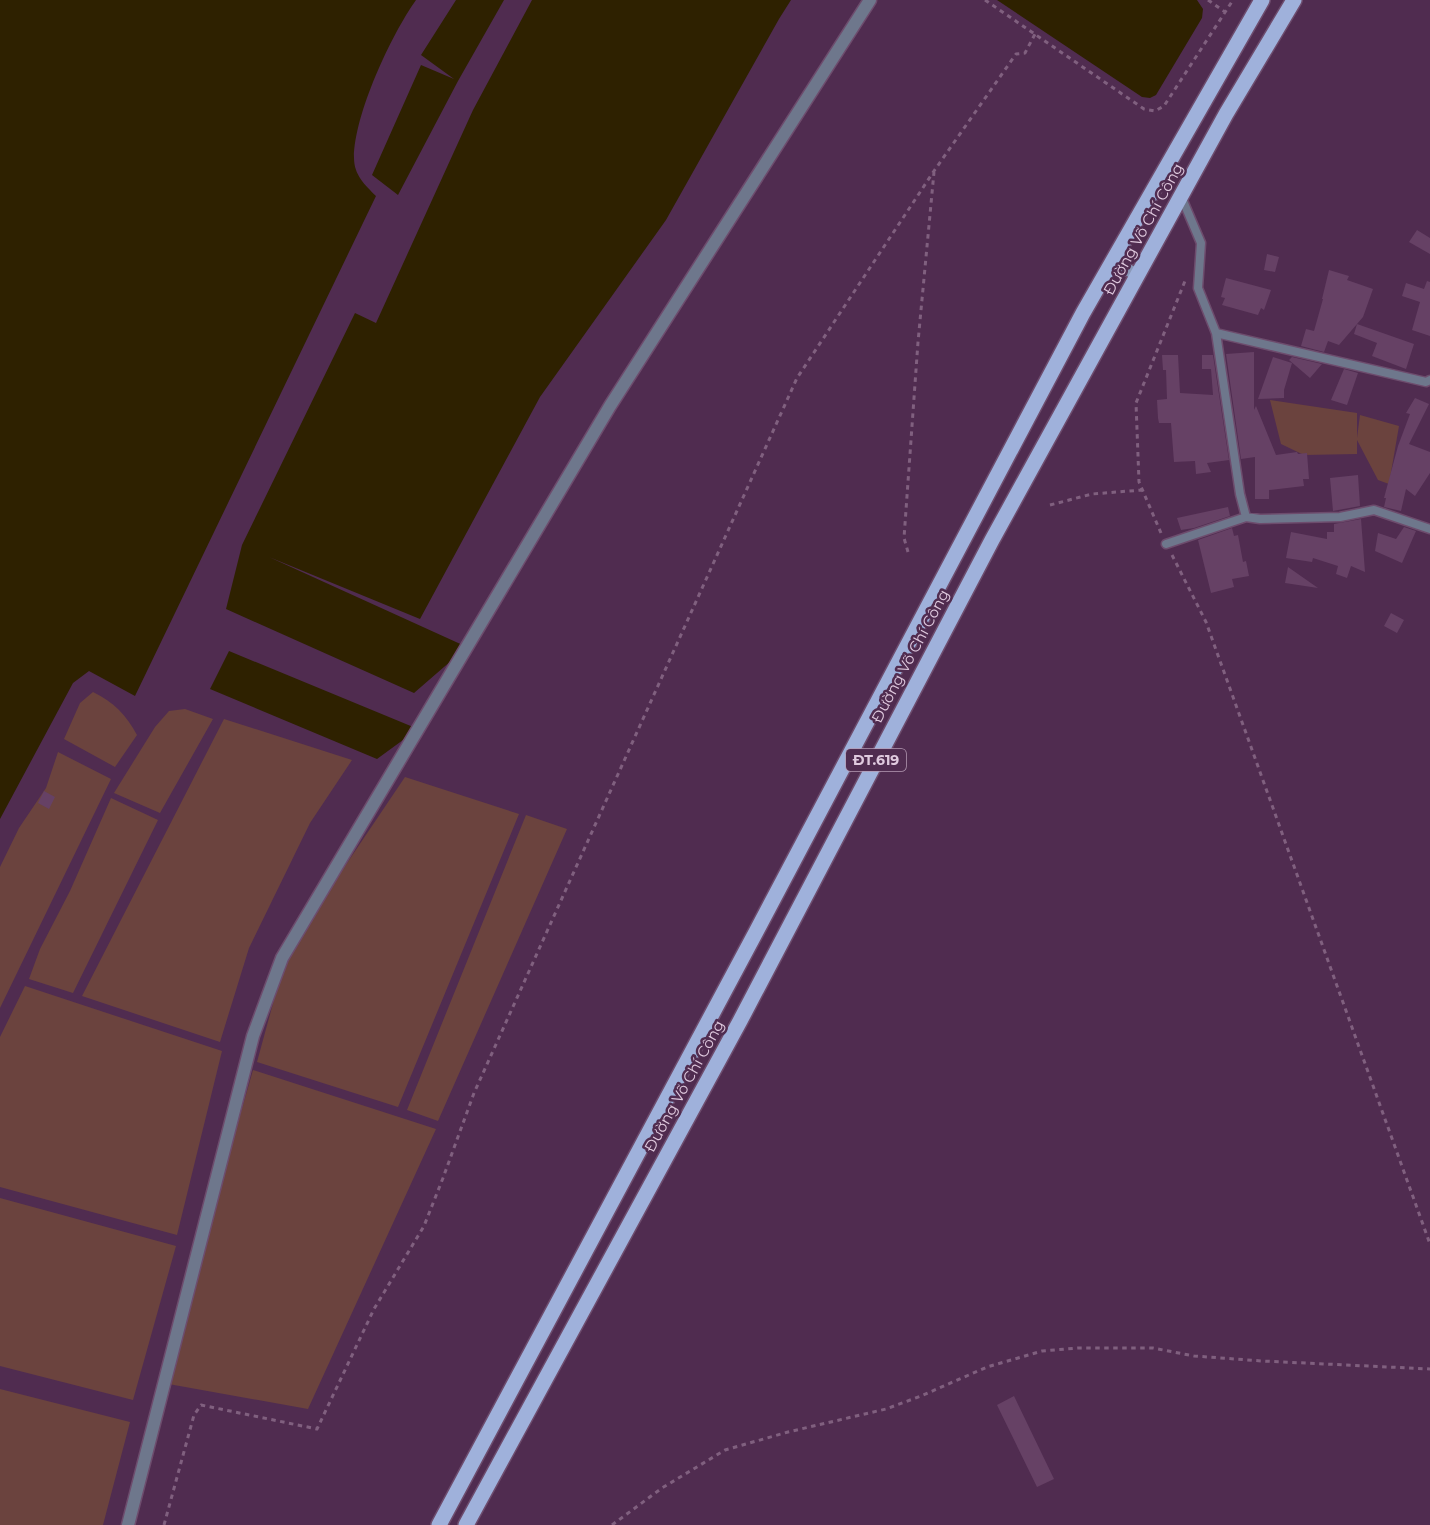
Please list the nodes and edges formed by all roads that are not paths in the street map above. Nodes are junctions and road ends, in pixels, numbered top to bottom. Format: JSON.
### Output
{"nodes":[{"id":1,"x":870,"y":0,"type":"edge"},
{"id":2,"x":1262,"y":0,"type":"edge"},
{"id":3,"x":1294,"y":0,"type":"edge"},
{"id":4,"x":1181,"y":196,"type":"junction"},
{"id":5,"x":1112,"y":262,"type":"junction"},
{"id":6,"x":1138,"y":275,"type":"junction"},
{"id":7,"x":1216,"y":333,"type":"junction"},
{"id":8,"x":1430,"y":380,"type":"edge"},
{"id":9,"x":1246,"y":518,"type":"junction"},
{"id":10,"x":1430,"y":530,"type":"edge"},
{"id":11,"x":1166,"y":544,"type":"road end"},
{"id":12,"x":128,"y":1525,"type":"edge"},
{"id":13,"x":439,"y":1525,"type":"edge"},
{"id":14,"x":466,"y":1525,"type":"edge"}],
"edges":[{"from":1,"to":12,"type":"street"},
{"from":2,"to":5,"type":"main road","name":"Đường Võ Chí Công","number":"ĐT.619"},
{"from":3,"to":4,"type":"main road","name":"Đường Võ Chí Công","number":"ĐT.619"},
{"from":4,"to":6,"type":"main road","name":"Đường Võ Chí Công","number":"ĐT.619"},
{"from":4,"to":7,"type":"lane"},
{"from":5,"to":6,"type":"main road"},
{"from":5,"to":13,"type":"main road","name":"Đường Võ Chí Công","number":"ĐT.619"},
{"from":6,"to":14,"type":"main road","name":"Đường Võ Chí Công","number":"ĐT.619"},
{"from":7,"to":8,"type":"lane"},
{"from":7,"to":9,"type":"lane"},
{"from":9,"to":10,"type":"lane"},
{"from":9,"to":11,"type":"lane"}]}
